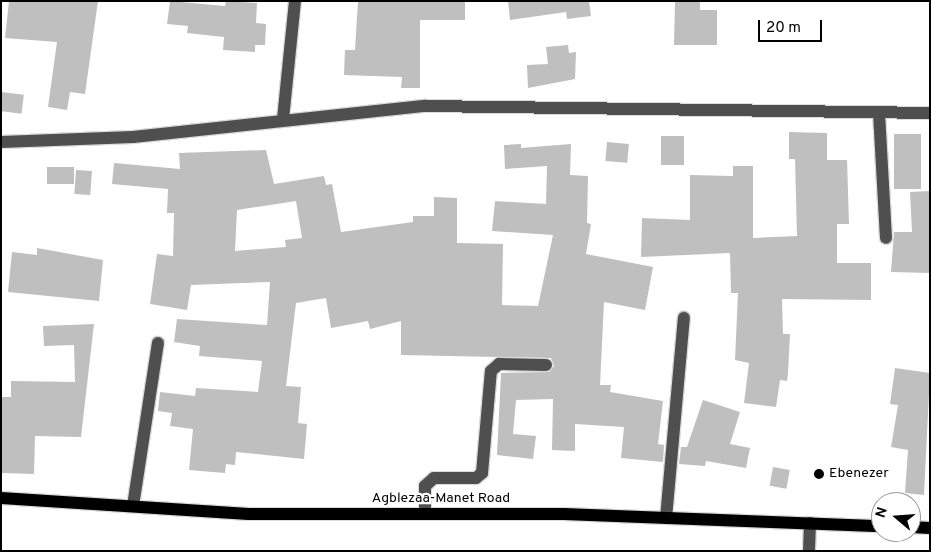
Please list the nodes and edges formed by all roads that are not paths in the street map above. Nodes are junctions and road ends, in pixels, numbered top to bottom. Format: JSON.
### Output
{"nodes":[{"id":1,"x":295,"y":1,"type":"edge"},
{"id":2,"x":879,"y":113,"type":"junction"},
{"id":3,"x":930,"y":113,"type":"edge"},
{"id":4,"x":283,"y":119,"type":"junction"},
{"id":5,"x":1,"y":142,"type":"edge"},
{"id":6,"x":886,"y":238,"type":"dead end"},
{"id":7,"x":684,"y":318,"type":"dead end"},
{"id":8,"x":158,"y":343,"type":"dead end"},
{"id":9,"x":546,"y":365,"type":"dead end"},
{"id":10,"x":1,"y":498,"type":"edge"},
{"id":11,"x":133,"y":506,"type":"junction"},
{"id":12,"x":425,"y":514,"type":"junction"},
{"id":13,"x":666,"y":518,"type":"junction"},
{"id":14,"x":810,"y":523,"type":"junction"},
{"id":15,"x":871,"y":526,"type":"edge"},
{"id":16,"x":809,"y":551,"type":"edge"}],
"edges":[{"from":1,"to":4,"type":"street"},
{"from":2,"to":3,"type":"street"},
{"from":2,"to":4,"type":"street"},
{"from":2,"to":6,"type":"street"},
{"from":4,"to":5,"type":"street"},
{"from":7,"to":13,"type":"street"},
{"from":8,"to":11,"type":"street"},
{"from":9,"to":12,"type":"street"},
{"from":10,"to":11,"type":"main road","name":"Agblezaa-Manet Road"},
{"from":11,"to":12,"type":"main road","name":"Agblezaa-Manet Road"},
{"from":12,"to":13,"type":"main road","name":"Agblezaa-Manet Road"},
{"from":13,"to":14,"type":"main road","name":"Agblezaa-Manet Road"},
{"from":14,"to":15,"type":"main road","name":"Agblezaa-Manet Road"},
{"from":14,"to":16,"type":"street"}]}
